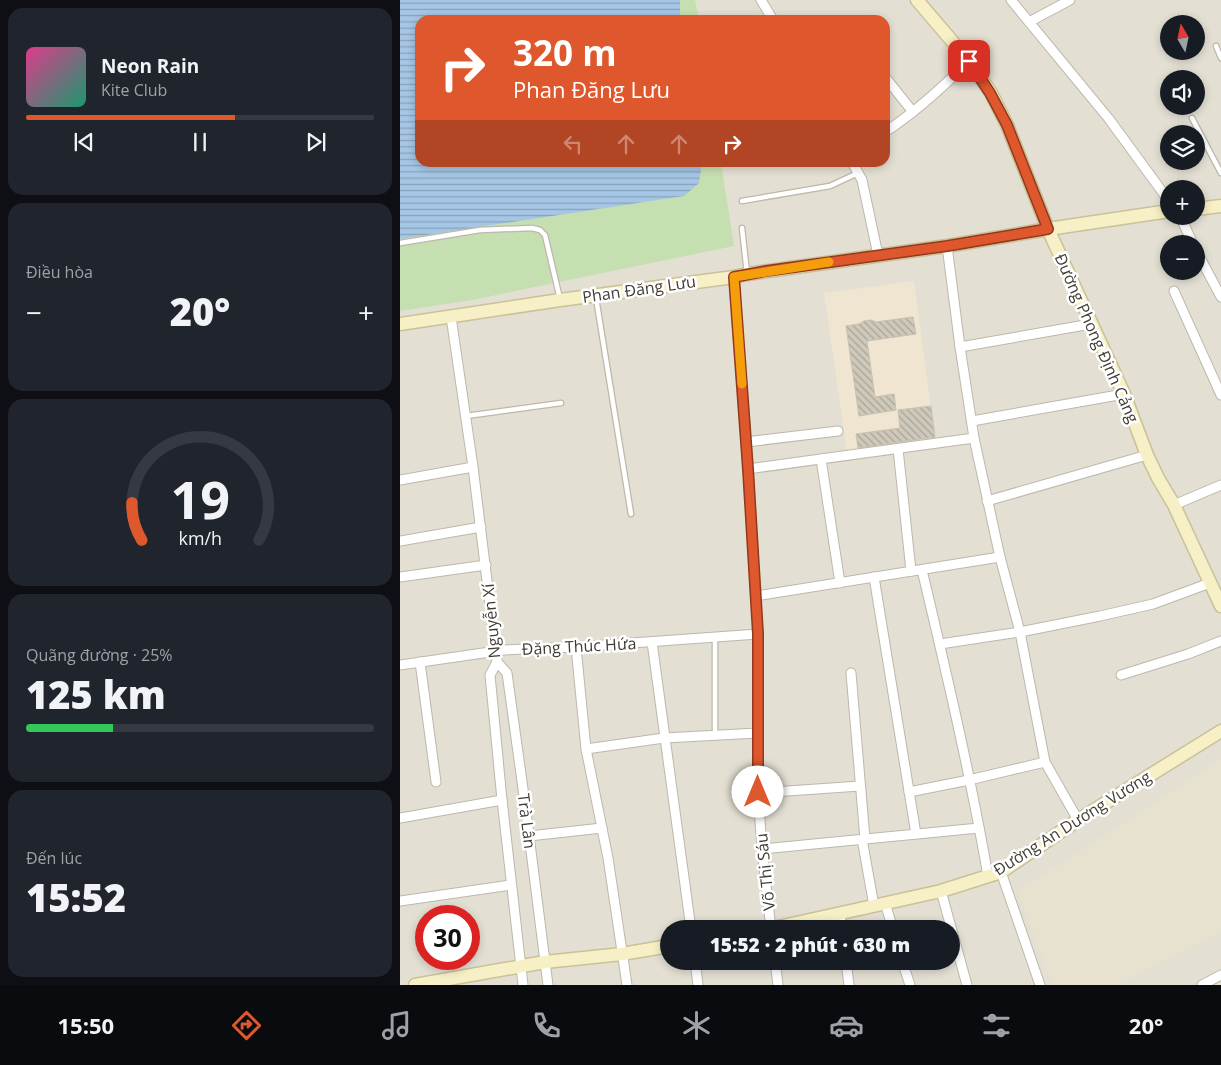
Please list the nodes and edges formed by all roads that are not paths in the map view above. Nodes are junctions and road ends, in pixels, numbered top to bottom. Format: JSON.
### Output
{"nodes":[{"id":1,"x":762,"y":0,"type":"edge"},
{"id":2,"x":917,"y":0,"type":"edge"},
{"id":3,"x":1011,"y":0,"type":"edge"},
{"id":4,"x":1070,"y":0,"type":"edge"},
{"id":5,"x":770,"y":15,"type":"edge"},
{"id":6,"x":1029,"y":22,"type":"junction"},
{"id":7,"x":1216,"y":46,"type":"dead end"},
{"id":8,"x":1221,"y":58,"type":"edge"},
{"id":9,"x":969,"y":61,"type":"junction"},
{"id":10,"x":890,"y":83,"type":"edge"},
{"id":11,"x":913,"y":112,"type":"junction"},
{"id":12,"x":1192,"y":118,"type":"dead end"},
{"id":13,"x":890,"y":128,"type":"edge"},
{"id":14,"x":855,"y":167,"type":"edge"},
{"id":15,"x":858,"y":173,"type":"junction"},
{"id":16,"x":1221,"y":173,"type":"edge"},
{"id":17,"x":1160,"y":189,"type":"edge"},
{"id":18,"x":742,"y":201,"type":"dead end"},
{"id":19,"x":1221,"y":206,"type":"edge"},
{"id":20,"x":1205,"y":208,"type":"edge"},
{"id":21,"x":1160,"y":213,"type":"edge"},
{"id":22,"x":742,"y":228,"type":"dead end"},
{"id":23,"x":1048,"y":229,"type":"junction"},
{"id":24,"x":400,"y":243,"type":"edge"},
{"id":25,"x":947,"y":246,"type":"junction"},
{"id":26,"x":878,"y":255,"type":"junction"},
{"id":27,"x":1205,"y":267,"type":"edge"},
{"id":28,"x":747,"y":274,"type":"junction"},
{"id":29,"x":734,"y":277,"type":"junction"},
{"id":30,"x":1174,"y":291,"type":"dead end"},
{"id":31,"x":595,"y":295,"type":"junction"},
{"id":32,"x":1221,"y":297,"type":"edge"},
{"id":33,"x":560,"y":300,"type":"junction"},
{"id":34,"x":451,"y":317,"type":"junction"},
{"id":35,"x":400,"y":324,"type":"edge"},
{"id":36,"x":1091,"y":324,"type":"junction"},
{"id":37,"x":960,"y":347,"type":"junction"},
{"id":38,"x":1124,"y":394,"type":"junction"},
{"id":39,"x":1221,"y":396,"type":"edge"},
{"id":40,"x":561,"y":403,"type":"dead end"},
{"id":41,"x":466,"y":416,"type":"junction"},
{"id":42,"x":972,"y":421,"type":"junction"},
{"id":43,"x":838,"y":431,"type":"dead end"},
{"id":44,"x":974,"y":438,"type":"junction"},
{"id":45,"x":746,"y":442,"type":"junction"},
{"id":46,"x":898,"y":449,"type":"junction"},
{"id":47,"x":1147,"y":455,"type":"junction"},
{"id":48,"x":820,"y":459,"type":"junction"},
{"id":49,"x":473,"y":467,"type":"junction"},
{"id":50,"x":748,"y":469,"type":"junction"},
{"id":51,"x":400,"y":480,"type":"edge"},
{"id":52,"x":1221,"y":485,"type":"edge"},
{"id":53,"x":987,"y":501,"type":"junction"},
{"id":54,"x":1174,"y":505,"type":"junction"},
{"id":55,"x":631,"y":514,"type":"dead end"},
{"id":56,"x":481,"y":527,"type":"junction"},
{"id":57,"x":400,"y":541,"type":"edge"},
{"id":58,"x":1000,"y":557,"type":"junction"},
{"id":59,"x":486,"y":565,"type":"junction"},
{"id":60,"x":922,"y":570,"type":"junction"},
{"id":61,"x":911,"y":571,"type":"junction"},
{"id":62,"x":400,"y":577,"type":"edge"},
{"id":63,"x":874,"y":577,"type":"junction"},
{"id":64,"x":840,"y":582,"type":"junction"},
{"id":65,"x":1210,"y":583,"type":"junction"},
{"id":66,"x":756,"y":596,"type":"junction"},
{"id":67,"x":1221,"y":606,"type":"edge"},
{"id":68,"x":1020,"y":632,"type":"junction"},
{"id":69,"x":758,"y":634,"type":"junction"},
{"id":70,"x":715,"y":637,"type":"junction"},
{"id":71,"x":1221,"y":641,"type":"edge"},
{"id":72,"x":652,"y":642,"type":"junction"},
{"id":73,"x":940,"y":644,"type":"junction"},
{"id":74,"x":576,"y":647,"type":"junction"},
{"id":75,"x":496,"y":652,"type":"junction"},
{"id":76,"x":420,"y":662,"type":"junction"},
{"id":77,"x":497,"y":662,"type":"junction"},
{"id":78,"x":400,"y":664,"type":"edge"},
{"id":79,"x":851,"y":673,"type":"dead end"},
{"id":80,"x":1121,"y":674,"type":"dead end"},
{"id":81,"x":1221,"y":731,"type":"edge"},
{"id":82,"x":758,"y":733,"type":"junction"},
{"id":83,"x":715,"y":735,"type":"junction"},
{"id":84,"x":664,"y":738,"type":"junction"},
{"id":85,"x":586,"y":750,"type":"junction"},
{"id":86,"x":1045,"y":762,"type":"junction"},
{"id":87,"x":969,"y":780,"type":"junction"},
{"id":88,"x":436,"y":782,"type":"dead end"},
{"id":89,"x":860,"y":786,"type":"junction"},
{"id":90,"x":758,"y":792,"type":"junction"},
{"id":91,"x":909,"y":792,"type":"junction"},
{"id":92,"x":502,"y":800,"type":"junction"},
{"id":93,"x":400,"y":818,"type":"edge"},
{"id":94,"x":1078,"y":820,"type":"junction"},
{"id":95,"x":602,"y":828,"type":"junction"},
{"id":96,"x":979,"y":828,"type":"junction"},
{"id":97,"x":916,"y":834,"type":"junction"},
{"id":98,"x":529,"y":836,"type":"junction"},
{"id":99,"x":864,"y":839,"type":"junction"},
{"id":100,"x":762,"y":849,"type":"junction"},
{"id":101,"x":1000,"y":872,"type":"junction"},
{"id":102,"x":988,"y":876,"type":"junction"},
{"id":103,"x":511,"y":885,"type":"junction"},
{"id":104,"x":941,"y":891,"type":"junction"},
{"id":105,"x":400,"y":901,"type":"edge"},
{"id":106,"x":879,"y":904,"type":"junction"},
{"id":107,"x":840,"y":914,"type":"junction"},
{"id":108,"x":690,"y":920,"type":"edge"},
{"id":109,"x":769,"y":920,"type":"edge"},
{"id":110,"x":812,"y":920,"type":"edge"},
{"id":111,"x":841,"y":920,"type":"edge"},
{"id":112,"x":888,"y":920,"type":"edge"},
{"id":113,"x":660,"y":948,"type":"edge"},
{"id":114,"x":622,"y":954,"type":"junction"},
{"id":115,"x":545,"y":962,"type":"junction"},
{"id":116,"x":520,"y":966,"type":"junction"},
{"id":117,"x":696,"y":970,"type":"edge"},
{"id":118,"x":776,"y":970,"type":"edge"},
{"id":119,"x":847,"y":970,"type":"edge"},
{"id":120,"x":905,"y":970,"type":"edge"},
{"id":121,"x":1218,"y":980,"type":"edge"},
{"id":122,"x":415,"y":985,"type":"edge"},
{"id":123,"x":419,"y":985,"type":"edge"},
{"id":124,"x":523,"y":985,"type":"edge"},
{"id":125,"x":548,"y":985,"type":"edge"},
{"id":126,"x":627,"y":985,"type":"edge"},
{"id":127,"x":698,"y":985,"type":"edge"},
{"id":128,"x":778,"y":985,"type":"edge"},
{"id":129,"x":849,"y":985,"type":"edge"},
{"id":130,"x":910,"y":985,"type":"edge"},
{"id":131,"x":967,"y":985,"type":"edge"},
{"id":132,"x":1040,"y":985,"type":"edge"},
{"id":133,"x":1202,"y":985,"type":"edge"}],
"edges":[{"from":1,"to":5,"type":"street"},
{"from":2,"to":9,"type":"street","name":"Đường Phong Định Cảng"},
{"from":3,"to":6,"type":"street"},
{"from":4,"to":6,"type":"street"},
{"from":6,"to":17,"type":"street"},
{"from":7,"to":8,"type":"lane"},
{"from":9,"to":11,"type":"street"},
{"from":9,"to":23,"type":"street","name":"Đường Phong Định Cảng"},
{"from":10,"to":11,"type":"street"},
{"from":11,"to":13,"type":"street"},
{"from":12,"to":16,"type":"lane"},
{"from":14,"to":15,"type":"street"},
{"from":15,"to":18,"type":"lane"},
{"from":15,"to":26,"type":"street"},
{"from":19,"to":20,"type":"street"},
{"from":21,"to":23,"type":"street","name":"Phan Đăng Lưu"},
{"from":22,"to":28,"type":"lane"},
{"from":23,"to":25,"type":"street","name":"Phan Đăng Lưu"},
{"from":23,"to":36,"type":"street","name":"Đường Phong Định Cảng"},
{"from":24,"to":33,"type":"lane"},
{"from":25,"to":26,"type":"street","name":"Phan Đăng Lưu"},
{"from":25,"to":37,"type":"street"},
{"from":26,"to":28,"type":"street","name":"Phan Đăng Lưu"},
{"from":27,"to":32,"type":"street"},
{"from":28,"to":29,"type":"street","name":"Phan Đăng Lưu"},
{"from":29,"to":31,"type":"street","name":"Phan Đăng Lưu"},
{"from":29,"to":45,"type":"street","name":"Võ Thị Sáu"},
{"from":30,"to":39,"type":"street"},
{"from":31,"to":33,"type":"street","name":"Phan Đăng Lưu"},
{"from":31,"to":55,"type":"lane"},
{"from":33,"to":34,"type":"street","name":"Phan Đăng Lưu"},
{"from":34,"to":35,"type":"street","name":"Phan Đăng Lưu"},
{"from":34,"to":41,"type":"street","name":"Nguyễn Xí"},
{"from":36,"to":37,"type":"street"},
{"from":36,"to":38,"type":"street","name":"Đường Phong Định Cảng"},
{"from":37,"to":42,"type":"street"},
{"from":38,"to":42,"type":"street"},
{"from":38,"to":47,"type":"street","name":"Đường Phong Định Cảng"},
{"from":40,"to":41,"type":"lane"},
{"from":41,"to":49,"type":"street","name":"Nguyễn Xí"},
{"from":42,"to":44,"type":"street"},
{"from":43,"to":45,"type":"street"},
{"from":44,"to":46,"type":"street"},
{"from":44,"to":53,"type":"street"},
{"from":45,"to":50,"type":"street","name":"Võ Thị Sáu"},
{"from":46,"to":48,"type":"street"},
{"from":46,"to":61,"type":"street"},
{"from":47,"to":53,"type":"street"},
{"from":47,"to":54,"type":"street","name":"Đường Phong Định Cảng"},
{"from":48,"to":50,"type":"street"},
{"from":48,"to":64,"type":"street"},
{"from":49,"to":51,"type":"street"},
{"from":49,"to":56,"type":"street","name":"Nguyễn Xí"},
{"from":50,"to":66,"type":"street","name":"Võ Thị Sáu"},
{"from":52,"to":54,"type":"street"},
{"from":53,"to":58,"type":"street"},
{"from":54,"to":65,"type":"street","name":"Đường Phong Định Cảng"},
{"from":56,"to":57,"type":"street"},
{"from":56,"to":59,"type":"street","name":"Nguyễn Xí"},
{"from":58,"to":60,"type":"street"},
{"from":58,"to":68,"type":"street"},
{"from":59,"to":62,"type":"street"},
{"from":59,"to":75,"type":"street","name":"Nguyễn Xí"},
{"from":60,"to":61,"type":"street"},
{"from":60,"to":73,"type":"street"},
{"from":61,"to":63,"type":"street"},
{"from":63,"to":64,"type":"street"},
{"from":63,"to":91,"type":"street"},
{"from":64,"to":66,"type":"street"},
{"from":65,"to":67,"type":"street","name":"Đường Phong Định Cảng"},
{"from":65,"to":68,"type":"street"},
{"from":66,"to":69,"type":"street","name":"Võ Thị Sáu"},
{"from":68,"to":73,"type":"street"},
{"from":68,"to":86,"type":"street"},
{"from":69,"to":70,"type":"street","name":"Đặng Thúc Hứa"},
{"from":69,"to":82,"type":"street","name":"Võ Thị Sáu"},
{"from":70,"to":72,"type":"street","name":"Đặng Thúc Hứa"},
{"from":70,"to":83,"type":"lane"},
{"from":71,"to":80,"type":"street"},
{"from":72,"to":74,"type":"street","name":"Đặng Thúc Hứa"},
{"from":72,"to":84,"type":"street"},
{"from":73,"to":87,"type":"street"},
{"from":74,"to":75,"type":"street","name":"Đặng Thúc Hứa"},
{"from":74,"to":85,"type":"street"},
{"from":75,"to":76,"type":"street","name":"Đặng Thúc Hứa"},
{"from":75,"to":77,"type":"street","name":"Nguyễn Xí"},
{"from":76,"to":78,"type":"street","name":"Đặng Thúc Hứa"},
{"from":76,"to":88,"type":"street"},
{"from":77,"to":92,"type":"street","name":"Nguyễn Xí"},
{"from":77,"to":98,"type":"street","name":"Trà Lân"},
{"from":79,"to":89,"type":"street"},
{"from":81,"to":94,"type":"street","name":"Đường An Dương Vương"},
{"from":82,"to":83,"type":"street"},
{"from":82,"to":90,"type":"street","name":"Võ Thị Sáu"},
{"from":83,"to":84,"type":"street"},
{"from":84,"to":85,"type":"street"},
{"from":84,"to":108,"type":"street"},
{"from":85,"to":95,"type":"street"},
{"from":86,"to":87,"type":"street"},
{"from":86,"to":94,"type":"street"},
{"from":87,"to":91,"type":"street"},
{"from":87,"to":96,"type":"street"},
{"from":89,"to":90,"type":"street"},
{"from":89,"to":99,"type":"street"},
{"from":90,"to":100,"type":"street","name":"Võ Thị Sáu"},
{"from":91,"to":97,"type":"street"},
{"from":92,"to":93,"type":"street"},
{"from":92,"to":103,"type":"street","name":"Nguyễn Xí"},
{"from":94,"to":101,"type":"street","name":"Đường An Dương Vương"},
{"from":95,"to":98,"type":"street"},
{"from":95,"to":114,"type":"street"},
{"from":96,"to":97,"type":"street"},
{"from":96,"to":102,"type":"street"},
{"from":97,"to":99,"type":"street"},
{"from":98,"to":115,"type":"street","name":"Trà Lân"},
{"from":99,"to":100,"type":"street"},
{"from":99,"to":106,"type":"street"},
{"from":100,"to":109,"type":"street","name":"Võ Thị Sáu"},
{"from":101,"to":102,"type":"street","name":"Đường An Dương Vương"},
{"from":101,"to":132,"type":"street"},
{"from":102,"to":104,"type":"street","name":"Đường An Dương Vương"},
{"from":103,"to":105,"type":"street"},
{"from":103,"to":116,"type":"street","name":"Nguyễn Xí"},
{"from":104,"to":106,"type":"street","name":"Đường An Dương Vương"},
{"from":104,"to":131,"type":"street"},
{"from":106,"to":107,"type":"street","name":"Đường An Dương Vương"},
{"from":106,"to":112,"type":"street"},
{"from":107,"to":110,"type":"street","name":"Đường An Dương Vương"},
{"from":107,"to":111,"type":"street"},
{"from":113,"to":114,"type":"street"},
{"from":114,"to":115,"type":"street"},
{"from":114,"to":126,"type":"street"},
{"from":115,"to":116,"type":"street"},
{"from":115,"to":125,"type":"street","name":"Trà Lân"},
{"from":116,"to":123,"type":"street"},
{"from":116,"to":124,"type":"street","name":"Nguyễn Xí"},
{"from":117,"to":127,"type":"street"},
{"from":118,"to":128,"type":"street"},
{"from":119,"to":129,"type":"street"},
{"from":120,"to":130,"type":"street"},
{"from":121,"to":133,"type":"street"},
{"from":122,"to":123,"type":"street"}]}
